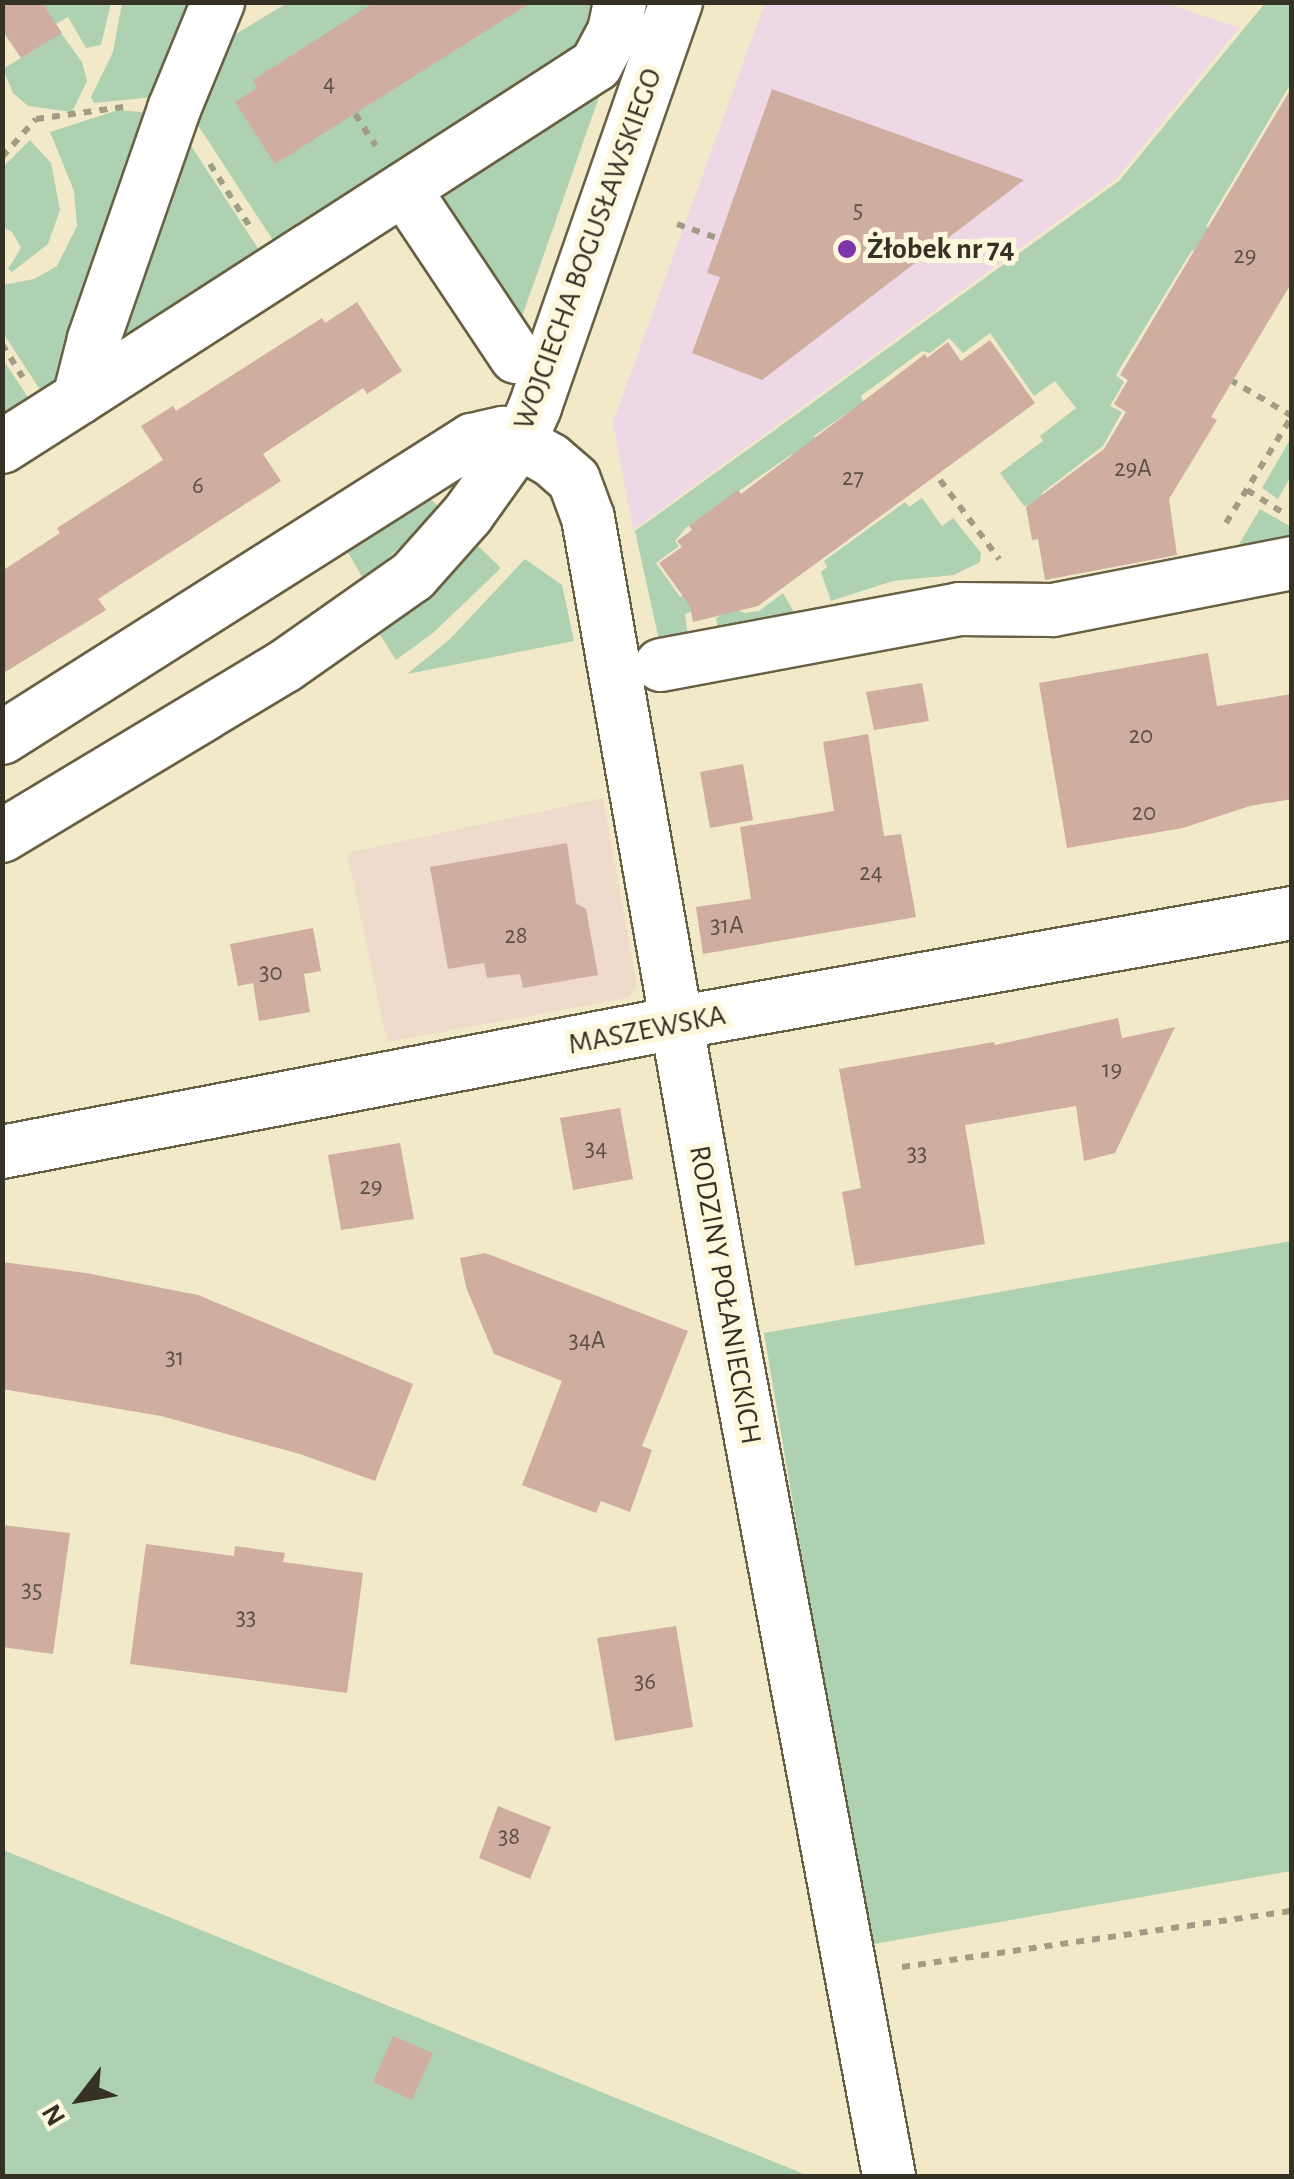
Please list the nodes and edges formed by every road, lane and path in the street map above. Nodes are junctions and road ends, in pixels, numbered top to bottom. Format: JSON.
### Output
{"nodes":[{"id":1,"x":230,"y":4,"type":"edge"},
{"id":2,"x":642,"y":21,"type":"edge"},
{"id":3,"x":404,"y":188,"type":"junction"},
{"id":4,"x":677,"y":224,"type":"dead end"},
{"id":5,"x":720,"y":239,"type":"dead end"},
{"id":6,"x":2,"y":344,"type":"edge"},
{"id":7,"x":516,"y":357,"type":"dead end"},
{"id":8,"x":15,"y":363,"type":"dead end"},
{"id":9,"x":1232,"y":381,"type":"dead end"},
{"id":10,"x":78,"y":398,"type":"junction"},
{"id":11,"x":520,"y":441,"type":"junction"},
{"id":12,"x":2,"y":448,"type":"edge"},
{"id":13,"x":940,"y":480,"type":"dead end"},
{"id":14,"x":1246,"y":490,"type":"junction"},
{"id":15,"x":1292,"y":518,"type":"edge"},
{"id":16,"x":1292,"y":562,"type":"edge"},
{"id":17,"x":1024,"y":570,"type":"joint"},
{"id":18,"x":1202,"y":584,"type":"junction"},
{"id":19,"x":960,"y":610,"type":"junction"},
{"id":20,"x":661,"y":665,"type":"dead end"},
{"id":21,"x":2,"y":738,"type":"edge"},
{"id":22,"x":2,"y":836,"type":"edge"},
{"id":23,"x":1292,"y":913,"type":"edge"},
{"id":24,"x":676,"y":1023,"type":"junction"},
{"id":25,"x":2,"y":1152,"type":"edge"},
{"id":26,"x":1292,"y":1911,"type":"edge"},
{"id":27,"x":852,"y":1974,"type":"junction"},
{"id":28,"x":889,"y":2176,"type":"edge"}],
"edges":[{"from":1,"to":10,"type":"street"},
{"from":2,"to":3,"type":"street"},
{"from":2,"to":11,"type":"street","name":"WOJCIECHA BOGUSŁAWSKIEGO"},
{"from":3,"to":7,"type":"street"},
{"from":3,"to":10,"type":"street"},
{"from":4,"to":5,"type":"path"},
{"from":6,"to":8,"type":"path"},
{"from":9,"to":14,"type":"path"},
{"from":10,"to":12,"type":"street"},
{"from":11,"to":21,"type":"street"},
{"from":11,"to":22,"type":"street","name":"WOJCIECHA BOGUSŁAWSKIEGO"},
{"from":11,"to":24,"type":"street","name":"RODZINY POŁANIECKICH"},
{"from":13,"to":17,"type":"path"},
{"from":14,"to":15,"type":"path"},
{"from":14,"to":18,"type":"path"},
{"from":16,"to":18,"type":"street"},
{"from":17,"to":19,"type":"street"},
{"from":18,"to":19,"type":"street"},
{"from":19,"to":20,"type":"street"},
{"from":23,"to":24,"type":"street","name":"MASZEWSKA"},
{"from":24,"to":25,"type":"street","name":"MASZEWSKA"},
{"from":24,"to":27,"type":"street","name":"RODZINY POŁANIECKICH"},
{"from":26,"to":27,"type":"path"},
{"from":27,"to":28,"type":"street","name":"RODZINY POŁANIECKICH"}]}
